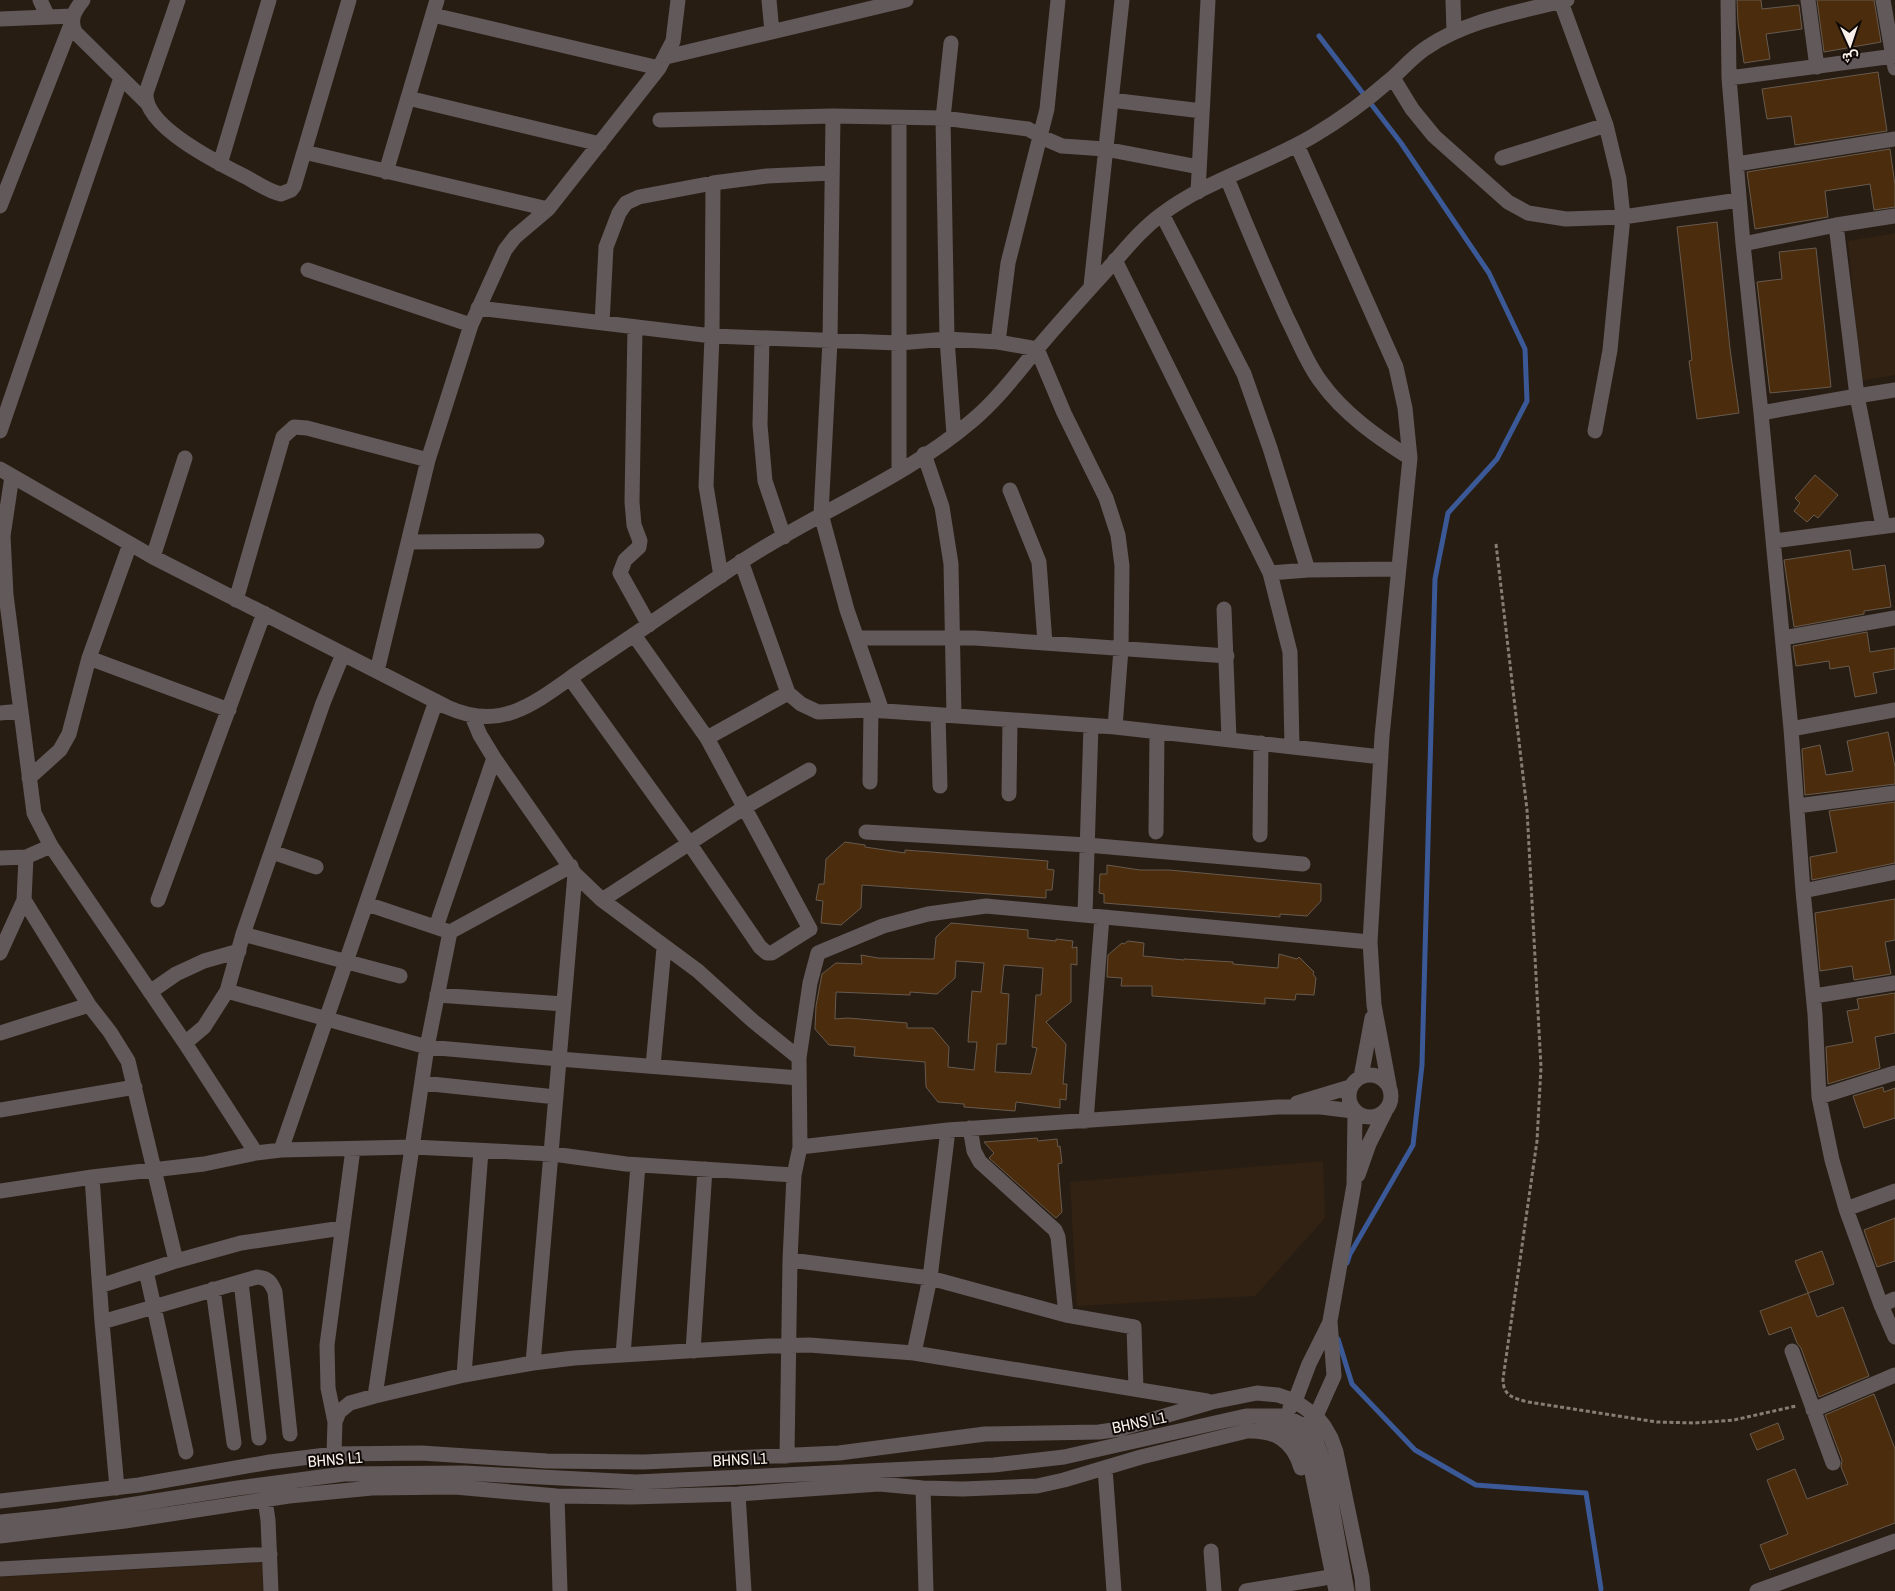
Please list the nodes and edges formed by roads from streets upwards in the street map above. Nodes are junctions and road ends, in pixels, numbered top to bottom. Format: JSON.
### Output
{"nodes":[{"id":1,"x":40,"y":0,"type":"edge"},
{"id":2,"x":83,"y":0,"type":"edge"},
{"id":3,"x":178,"y":0,"type":"edge"},
{"id":4,"x":269,"y":0,"type":"edge"},
{"id":5,"x":349,"y":0,"type":"edge"},
{"id":6,"x":437,"y":0,"type":"edge"},
{"id":7,"x":678,"y":0,"type":"edge"},
{"id":8,"x":769,"y":0,"type":"edge"},
{"id":9,"x":906,"y":0,"type":"edge"},
{"id":10,"x":1058,"y":0,"type":"edge"},
{"id":11,"x":1122,"y":0,"type":"edge"},
{"id":12,"x":1208,"y":0,"type":"edge"},
{"id":13,"x":1453,"y":0,"type":"edge"},
{"id":14,"x":1728,"y":0,"type":"edge"},
{"id":15,"x":1808,"y":0,"type":"edge"},
{"id":16,"x":1883,"y":0,"type":"edge"},
{"id":17,"x":1564,"y":1,"type":"edge"},
{"id":18,"x":851,"y":7,"type":"edge"},
{"id":19,"x":433,"y":15,"type":"junction"},
{"id":20,"x":48,"y":17,"type":"junction"},
{"id":21,"x":0,"y":19,"type":"edge"},
{"id":22,"x":72,"y":19,"type":"junction"},
{"id":23,"x":772,"y":32,"type":"junction"},
{"id":24,"x":1454,"y":32,"type":"junction"},
{"id":25,"x":951,"y":43,"type":"dead end"},
{"id":26,"x":1894,"y":60,"type":"edge"},
{"id":27,"x":662,"y":63,"type":"junction"},
{"id":28,"x":1817,"y":67,"type":"junction"},
{"id":29,"x":121,"y":78,"type":"junction"},
{"id":30,"x":1392,"y":78,"type":"junction"},
{"id":31,"x":1729,"y":78,"type":"junction"},
{"id":32,"x":408,"y":98,"type":"junction"},
{"id":33,"x":1111,"y":100,"type":"junction"},
{"id":34,"x":147,"y":104,"type":"junction"},
{"id":35,"x":1202,"y":111,"type":"junction"},
{"id":36,"x":833,"y":116,"type":"junction"},
{"id":37,"x":899,"y":118,"type":"junction"},
{"id":38,"x":943,"y":118,"type":"junction"},
{"id":39,"x":660,"y":120,"type":"dead end"},
{"id":40,"x":1606,"y":124,"type":"junction"},
{"id":41,"x":1041,"y":135,"type":"junction"},
{"id":42,"x":1895,"y":139,"type":"edge"},
{"id":43,"x":600,"y":144,"type":"junction"},
{"id":44,"x":1297,"y":145,"type":"junction"},
{"id":45,"x":1106,"y":148,"type":"junction"},
{"id":46,"x":304,"y":152,"type":"junction"},
{"id":47,"x":1502,"y":158,"type":"dead end"},
{"id":48,"x":220,"y":164,"type":"junction"},
{"id":49,"x":1737,"y":164,"type":"junction"},
{"id":50,"x":1199,"y":167,"type":"junction"},
{"id":51,"x":386,"y":172,"type":"junction"},
{"id":52,"x":832,"y":173,"type":"junction"},
{"id":53,"x":1227,"y":178,"type":"junction"},
{"id":54,"x":713,"y":183,"type":"junction"},
{"id":55,"x":1198,"y":192,"type":"junction"},
{"id":56,"x":1740,"y":200,"type":"junction"},
{"id":57,"x":0,"y":206,"type":"edge"},
{"id":58,"x":548,"y":210,"type":"junction"},
{"id":59,"x":1162,"y":214,"type":"junction"},
{"id":60,"x":1895,"y":216,"type":"edge"},
{"id":61,"x":1623,"y":217,"type":"junction"},
{"id":62,"x":1836,"y":225,"type":"junction"},
{"id":63,"x":1743,"y":244,"type":"junction"},
{"id":64,"x":1115,"y":260,"type":"junction"},
{"id":65,"x":308,"y":270,"type":"dead end"},
{"id":66,"x":1091,"y":286,"type":"junction"},
{"id":67,"x":478,"y":308,"type":"junction"},
{"id":68,"x":602,"y":323,"type":"junction"},
{"id":69,"x":471,"y":325,"type":"junction"},
{"id":70,"x":635,"y":327,"type":"junction"},
{"id":71,"x":712,"y":336,"type":"junction"},
{"id":72,"x":762,"y":338,"type":"junction"},
{"id":73,"x":946,"y":339,"type":"junction"},
{"id":74,"x":830,"y":341,"type":"junction"},
{"id":75,"x":998,"y":342,"type":"junction"},
{"id":76,"x":899,"y":343,"type":"junction"},
{"id":77,"x":1036,"y":350,"type":"junction"},
{"id":78,"x":1895,"y":390,"type":"edge"},
{"id":79,"x":1857,"y":396,"type":"junction"},
{"id":80,"x":1761,"y":413,"type":"junction"},
{"id":81,"x":0,"y":431,"type":"edge"},
{"id":82,"x":1595,"y":431,"type":"dead end"},
{"id":83,"x":954,"y":435,"type":"junction"},
{"id":84,"x":924,"y":454,"type":"junction"},
{"id":85,"x":185,"y":458,"type":"dead end"},
{"id":86,"x":1410,"y":458,"type":"junction"},
{"id":87,"x":428,"y":460,"type":"junction"},
{"id":88,"x":899,"y":471,"type":"junction"},
{"id":89,"x":6,"y":473,"type":"edge"},
{"id":90,"x":1010,"y":490,"type":"dead end"},
{"id":91,"x":821,"y":514,"type":"junction"},
{"id":92,"x":1892,"y":526,"type":"edge"},
{"id":93,"x":1,"y":536,"type":"edge"},
{"id":94,"x":784,"y":536,"type":"junction"},
{"id":95,"x":537,"y":541,"type":"dead end"},
{"id":96,"x":1774,"y":541,"type":"junction"},
{"id":97,"x":408,"y":542,"type":"junction"},
{"id":98,"x":130,"y":544,"type":"junction"},
{"id":99,"x":152,"y":557,"type":"junction"},
{"id":100,"x":741,"y":562,"type":"junction"},
{"id":101,"x":1397,"y":569,"type":"junction"},
{"id":102,"x":1308,"y":570,"type":"junction"},
{"id":103,"x":1270,"y":573,"type":"junction"},
{"id":104,"x":720,"y":576,"type":"junction"},
{"id":105,"x":3,"y":595,"type":"edge"},
{"id":106,"x":236,"y":600,"type":"junction"},
{"id":107,"x":1224,"y":609,"type":"dead end"},
{"id":108,"x":264,"y":614,"type":"junction"},
{"id":109,"x":1895,"y":618,"type":"edge"},
{"id":110,"x":649,"y":625,"type":"junction"},
{"id":111,"x":634,"y":635,"type":"junction"},
{"id":112,"x":858,"y":638,"type":"junction"},
{"id":113,"x":953,"y":638,"type":"junction"},
{"id":114,"x":1783,"y":638,"type":"junction"},
{"id":115,"x":1045,"y":643,"type":"junction"},
{"id":116,"x":1121,"y":649,"type":"junction"},
{"id":117,"x":343,"y":654,"type":"junction"},
{"id":118,"x":1227,"y":656,"type":"junction"},
{"id":119,"x":89,"y":658,"type":"junction"},
{"id":120,"x":377,"y":671,"type":"junction"},
{"id":121,"x":570,"y":678,"type":"junction"},
{"id":122,"x":788,"y":693,"type":"junction"},
{"id":123,"x":436,"y":701,"type":"junction"},
{"id":124,"x":229,"y":710,"type":"junction"},
{"id":125,"x":1895,"y":710,"type":"edge"},
{"id":126,"x":20,"y":711,"type":"junction"},
{"id":127,"x":876,"y":711,"type":"junction"},
{"id":128,"x":0,"y":713,"type":"edge"},
{"id":129,"x":938,"y":715,"type":"junction"},
{"id":130,"x":472,"y":716,"type":"junction"},
{"id":131,"x":954,"y":716,"type":"junction"},
{"id":132,"x":1010,"y":720,"type":"junction"},
{"id":133,"x":1091,"y":726,"type":"junction"},
{"id":134,"x":1115,"y":728,"type":"junction"},
{"id":135,"x":1791,"y":729,"type":"junction"},
{"id":136,"x":1157,"y":732,"type":"junction"},
{"id":137,"x":707,"y":738,"type":"junction"},
{"id":138,"x":1229,"y":740,"type":"junction"},
{"id":139,"x":1261,"y":743,"type":"junction"},
{"id":140,"x":1292,"y":747,"type":"junction"},
{"id":141,"x":1381,"y":757,"type":"junction"},
{"id":142,"x":494,"y":758,"type":"junction"},
{"id":143,"x":809,"y":770,"type":"dead end"},
{"id":144,"x":29,"y":778,"type":"junction"},
{"id":145,"x":870,"y":782,"type":"dead end"},
{"id":146,"x":940,"y":786,"type":"dead end"},
{"id":147,"x":1895,"y":793,"type":"edge"},
{"id":148,"x":1009,"y":794,"type":"dead end"},
{"id":149,"x":1797,"y":806,"type":"junction"},
{"id":150,"x":745,"y":807,"type":"junction"},
{"id":151,"x":866,"y":832,"type":"dead end"},
{"id":152,"x":1156,"y":832,"type":"dead end"},
{"id":153,"x":1260,"y":835,"type":"dead end"},
{"id":154,"x":689,"y":843,"type":"junction"},
{"id":155,"x":1087,"y":845,"type":"junction"},
{"id":156,"x":51,"y":846,"type":"junction"},
{"id":157,"x":272,"y":852,"type":"junction"},
{"id":158,"x":26,"y":857,"type":"junction"},
{"id":159,"x":0,"y":858,"type":"edge"},
{"id":160,"x":1303,"y":864,"type":"dead end"},
{"id":161,"x":316,"y":867,"type":"dead end"},
{"id":162,"x":573,"y":870,"type":"junction"},
{"id":163,"x":1895,"y":872,"type":"edge"},
{"id":164,"x":1803,"y":891,"type":"junction"},
{"id":165,"x":24,"y":900,"type":"junction"},
{"id":166,"x":158,"y":900,"type":"dead end"},
{"id":167,"x":602,"y":900,"type":"junction"},
{"id":168,"x":367,"y":904,"type":"junction"},
{"id":169,"x":1085,"y":914,"type":"junction"},
{"id":170,"x":1102,"y":917,"type":"junction"},
{"id":171,"x":810,"y":929,"type":"junction"},
{"id":172,"x":443,"y":930,"type":"junction"},
{"id":173,"x":244,"y":934,"type":"junction"},
{"id":174,"x":1370,"y":942,"type":"junction"},
{"id":175,"x":664,"y":948,"type":"junction"},
{"id":176,"x":239,"y":950,"type":"junction"},
{"id":177,"x":0,"y":953,"type":"edge"},
{"id":178,"x":818,"y":953,"type":"junction"},
{"id":179,"x":346,"y":962,"type":"junction"},
{"id":180,"x":400,"y":976,"type":"dead end"},
{"id":181,"x":1895,"y":982,"type":"edge"},
{"id":182,"x":227,"y":991,"type":"junction"},
{"id":183,"x":150,"y":992,"type":"junction"},
{"id":184,"x":437,"y":995,"type":"junction"},
{"id":185,"x":1814,"y":996,"type":"junction"},
{"id":186,"x":564,"y":1004,"type":"junction"},
{"id":187,"x":89,"y":1005,"type":"junction"},
{"id":188,"x":1374,"y":1005,"type":"junction"},
{"id":189,"x":327,"y":1018,"type":"junction"},
{"id":190,"x":0,"y":1033,"type":"edge"},
{"id":191,"x":184,"y":1043,"type":"junction"},
{"id":192,"x":427,"y":1047,"type":"junction"},
{"id":193,"x":799,"y":1058,"type":"junction"},
{"id":194,"x":559,"y":1059,"type":"junction"},
{"id":195,"x":653,"y":1066,"type":"junction"},
{"id":196,"x":1895,"y":1072,"type":"edge"},
{"id":197,"x":799,"y":1078,"type":"junction"},
{"id":198,"x":1356,"y":1082,"type":"junction"},
{"id":199,"x":422,"y":1083,"type":"junction"},
{"id":200,"x":1388,"y":1085,"type":"junction"},
{"id":201,"x":135,"y":1087,"type":"junction"},
{"id":202,"x":556,"y":1097,"type":"junction"},
{"id":203,"x":1819,"y":1097,"type":"junction"},
{"id":204,"x":1278,"y":1107,"type":"junction"},
{"id":205,"x":0,"y":1110,"type":"edge"},
{"id":206,"x":1354,"y":1112,"type":"junction"},
{"id":207,"x":1385,"y":1112,"type":"junction"},
{"id":208,"x":1086,"y":1121,"type":"junction"},
{"id":209,"x":970,"y":1128,"type":"junction"},
{"id":210,"x":948,"y":1130,"type":"junction"},
{"id":211,"x":413,"y":1147,"type":"junction"},
{"id":212,"x":800,"y":1147,"type":"junction"},
{"id":213,"x":353,"y":1149,"type":"junction"},
{"id":214,"x":281,"y":1150,"type":"junction"},
{"id":215,"x":481,"y":1151,"type":"junction"},
{"id":216,"x":256,"y":1153,"type":"junction"},
{"id":217,"x":553,"y":1154,"type":"junction"},
{"id":218,"x":638,"y":1165,"type":"junction"},
{"id":219,"x":705,"y":1169,"type":"junction"},
{"id":220,"x":153,"y":1171,"type":"junction"},
{"id":221,"x":794,"y":1175,"type":"junction"},
{"id":222,"x":92,"y":1178,"type":"junction"},
{"id":223,"x":1354,"y":1185,"type":"junction"},
{"id":224,"x":0,"y":1191,"type":"edge"},
{"id":225,"x":1895,"y":1191,"type":"edge"},
{"id":226,"x":1846,"y":1209,"type":"junction"},
{"id":227,"x":342,"y":1228,"type":"junction"},
{"id":228,"x":790,"y":1260,"type":"junction"},
{"id":229,"x":176,"y":1261,"type":"junction"},
{"id":230,"x":146,"y":1271,"type":"junction"},
{"id":231,"x":930,"y":1278,"type":"junction"},
{"id":232,"x":241,"y":1282,"type":"junction"},
{"id":233,"x":100,"y":1286,"type":"junction"},
{"id":234,"x":213,"y":1290,"type":"junction"},
{"id":235,"x":1895,"y":1299,"type":"edge"},
{"id":236,"x":1880,"y":1305,"type":"junction"},
{"id":237,"x":155,"y":1307,"type":"junction"},
{"id":238,"x":1066,"y":1315,"type":"junction"},
{"id":239,"x":1330,"y":1321,"type":"junction"},
{"id":240,"x":102,"y":1322,"type":"junction"},
{"id":241,"x":1895,"y":1337,"type":"edge"},
{"id":242,"x":787,"y":1345,"type":"junction"},
{"id":243,"x":693,"y":1351,"type":"junction"},
{"id":244,"x":1792,"y":1351,"type":"dead end"},
{"id":245,"x":914,"y":1353,"type":"junction"},
{"id":246,"x":623,"y":1355,"type":"junction"},
{"id":247,"x":533,"y":1363,"type":"junction"},
{"id":248,"x":464,"y":1375,"type":"junction"},
{"id":249,"x":1895,"y":1375,"type":"edge"},
{"id":250,"x":1136,"y":1389,"type":"junction"},
{"id":251,"x":375,"y":1396,"type":"junction"},
{"id":252,"x":1295,"y":1401,"type":"junction"},
{"id":253,"x":1212,"y":1402,"type":"junction"},
{"id":254,"x":1811,"y":1406,"type":"junction"},
{"id":255,"x":1316,"y":1416,"type":"junction"},
{"id":256,"x":335,"y":1422,"type":"junction"},
{"id":257,"x":1287,"y":1430,"type":"junction"},
{"id":258,"x":290,"y":1434,"type":"dead end"},
{"id":259,"x":259,"y":1438,"type":"dead end"},
{"id":260,"x":234,"y":1442,"type":"dead end"},
{"id":261,"x":186,"y":1452,"type":"dead end"},
{"id":262,"x":334,"y":1454,"type":"junction"},
{"id":263,"x":787,"y":1456,"type":"junction"},
{"id":264,"x":1833,"y":1463,"type":"dead end"},
{"id":265,"x":1105,"y":1468,"type":"junction"},
{"id":266,"x":117,"y":1488,"type":"junction"},
{"id":267,"x":923,"y":1488,"type":"junction"},
{"id":268,"x":738,"y":1494,"type":"junction"},
{"id":269,"x":557,"y":1496,"type":"junction"},
{"id":270,"x":265,"y":1500,"type":"junction"},
{"id":271,"x":0,"y":1501,"type":"edge"},
{"id":272,"x":0,"y":1522,"type":"edge"},
{"id":273,"x":0,"y":1528,"type":"edge"},
{"id":274,"x":0,"y":1536,"type":"edge"},
{"id":275,"x":1895,"y":1541,"type":"edge"},
{"id":276,"x":1211,"y":1551,"type":"dead end"},
{"id":277,"x":270,"y":1554,"type":"junction"},
{"id":278,"x":0,"y":1569,"type":"edge"},
{"id":279,"x":1325,"y":1585,"type":"edge"},
{"id":280,"x":1788,"y":1586,"type":"edge"},
{"id":281,"x":271,"y":1591,"type":"edge"},
{"id":282,"x":560,"y":1591,"type":"edge"},
{"id":283,"x":744,"y":1591,"type":"edge"},
{"id":284,"x":926,"y":1591,"type":"edge"},
{"id":285,"x":1114,"y":1591,"type":"edge"},
{"id":286,"x":1214,"y":1591,"type":"edge"},
{"id":287,"x":1246,"y":1591,"type":"edge"},
{"id":288,"x":1336,"y":1591,"type":"edge"},
{"id":289,"x":1347,"y":1591,"type":"edge"},
{"id":290,"x":1363,"y":1591,"type":"edge"},
{"id":291,"x":1757,"y":1591,"type":"edge"}],
"edges":[{"from":1,"to":20,"type":"street"},
{"from":2,"to":22,"type":"street"},
{"from":3,"to":34,"type":"street"},
{"from":4,"to":48,"type":"street"},
{"from":5,"to":46,"type":"street"},
{"from":6,"to":19,"type":"street"},
{"from":7,"to":27,"type":"street"},
{"from":8,"to":23,"type":"street"},
{"from":9,"to":18,"type":"street"},
{"from":10,"to":41,"type":"street"},
{"from":11,"to":33,"type":"street"},
{"from":12,"to":35,"type":"street"},
{"from":13,"to":24,"type":"street"},
{"from":14,"to":31,"type":"street"},
{"from":15,"to":28,"type":"street"},
{"from":16,"to":26,"type":"street"},
{"from":17,"to":24,"type":"street"},
{"from":17,"to":40,"type":"street"},
{"from":18,"to":23,"type":"street"},
{"from":19,"to":27,"type":"street"},
{"from":19,"to":32,"type":"street"},
{"from":20,"to":21,"type":"street"},
{"from":20,"to":22,"type":"street"},
{"from":22,"to":29,"type":"street"},
{"from":22,"to":57,"type":"street"},
{"from":23,"to":27,"type":"street"},
{"from":24,"to":30,"type":"street"},
{"from":25,"to":38,"type":"street"},
{"from":26,"to":28,"type":"street"},
{"from":27,"to":43,"type":"street"},
{"from":28,"to":31,"type":"street"},
{"from":29,"to":34,"type":"street"},
{"from":29,"to":81,"type":"street"},
{"from":30,"to":44,"type":"street"},
{"from":30,"to":61,"type":"street"},
{"from":31,"to":49,"type":"street"},
{"from":32,"to":43,"type":"street"},
{"from":32,"to":51,"type":"street"},
{"from":33,"to":35,"type":"street"},
{"from":33,"to":45,"type":"street"},
{"from":34,"to":48,"type":"street"},
{"from":35,"to":50,"type":"street"},
{"from":36,"to":37,"type":"street"},
{"from":36,"to":39,"type":"street"},
{"from":36,"to":52,"type":"street"},
{"from":37,"to":38,"type":"street"},
{"from":37,"to":76,"type":"street"},
{"from":38,"to":41,"type":"street"},
{"from":38,"to":73,"type":"street"},
{"from":40,"to":47,"type":"street"},
{"from":40,"to":61,"type":"street"},
{"from":41,"to":45,"type":"street"},
{"from":41,"to":75,"type":"street"},
{"from":42,"to":49,"type":"street"},
{"from":43,"to":58,"type":"street"},
{"from":44,"to":53,"type":"street"},
{"from":44,"to":86,"type":"street"},
{"from":45,"to":50,"type":"street"},
{"from":45,"to":66,"type":"street"},
{"from":46,"to":48,"type":"street"},
{"from":46,"to":51,"type":"street"},
{"from":49,"to":56,"type":"street"},
{"from":50,"to":55,"type":"street"},
{"from":51,"to":58,"type":"street"},
{"from":52,"to":54,"type":"street"},
{"from":52,"to":74,"type":"street"},
{"from":53,"to":55,"type":"street"},
{"from":53,"to":86,"type":"street"},
{"from":54,"to":68,"type":"street"},
{"from":54,"to":71,"type":"street"},
{"from":55,"to":59,"type":"street"},
{"from":56,"to":61,"type":"street"},
{"from":56,"to":63,"type":"street"},
{"from":58,"to":67,"type":"street"},
{"from":59,"to":64,"type":"street"},
{"from":59,"to":102,"type":"street"},
{"from":60,"to":62,"type":"street"},
{"from":61,"to":82,"type":"street"},
{"from":62,"to":63,"type":"street"},
{"from":62,"to":79,"type":"street"},
{"from":63,"to":80,"type":"street"},
{"from":64,"to":66,"type":"street"},
{"from":64,"to":103,"type":"street"},
{"from":65,"to":69,"type":"street"},
{"from":66,"to":77,"type":"street"},
{"from":67,"to":68,"type":"street"},
{"from":67,"to":69,"type":"street"},
{"from":68,"to":70,"type":"street"},
{"from":69,"to":87,"type":"street"},
{"from":70,"to":71,"type":"street"},
{"from":70,"to":110,"type":"street"},
{"from":71,"to":72,"type":"street"},
{"from":71,"to":104,"type":"street"},
{"from":72,"to":74,"type":"street"},
{"from":72,"to":94,"type":"street"},
{"from":73,"to":75,"type":"street"},
{"from":73,"to":76,"type":"street"},
{"from":73,"to":83,"type":"street"},
{"from":74,"to":76,"type":"street"},
{"from":74,"to":91,"type":"street"},
{"from":75,"to":77,"type":"street"},
{"from":76,"to":88,"type":"street"},
{"from":77,"to":83,"type":"street"},
{"from":77,"to":116,"type":"street"},
{"from":78,"to":79,"type":"street"},
{"from":79,"to":80,"type":"street"},
{"from":79,"to":92,"type":"street"},
{"from":80,"to":96,"type":"street"},
{"from":83,"to":84,"type":"street"},
{"from":84,"to":88,"type":"street"},
{"from":84,"to":113,"type":"street"},
{"from":85,"to":99,"type":"street"},
{"from":86,"to":101,"type":"street"},
{"from":87,"to":97,"type":"street"},
{"from":87,"to":106,"type":"street"},
{"from":88,"to":91,"type":"street"},
{"from":89,"to":93,"type":"street"},
{"from":89,"to":98,"type":"street"},
{"from":90,"to":115,"type":"street"},
{"from":91,"to":94,"type":"street"},
{"from":91,"to":112,"type":"street"},
{"from":92,"to":96,"type":"street"},
{"from":93,"to":105,"type":"street"},
{"from":94,"to":100,"type":"street"},
{"from":95,"to":97,"type":"street"},
{"from":96,"to":114,"type":"street"},
{"from":97,"to":120,"type":"street"},
{"from":98,"to":99,"type":"street"},
{"from":98,"to":119,"type":"street"},
{"from":99,"to":106,"type":"street"},
{"from":100,"to":104,"type":"street"},
{"from":100,"to":122,"type":"street"},
{"from":101,"to":102,"type":"street"},
{"from":101,"to":141,"type":"street"},
{"from":102,"to":103,"type":"street"},
{"from":103,"to":140,"type":"street"},
{"from":104,"to":110,"type":"street"},
{"from":105,"to":126,"type":"street"},
{"from":106,"to":108,"type":"street"},
{"from":107,"to":118,"type":"street"},
{"from":108,"to":117,"type":"street"},
{"from":108,"to":124,"type":"street"},
{"from":109,"to":114,"type":"street"},
{"from":110,"to":111,"type":"street"},
{"from":111,"to":121,"type":"street"},
{"from":111,"to":137,"type":"street"},
{"from":112,"to":113,"type":"street"},
{"from":112,"to":127,"type":"street"},
{"from":113,"to":115,"type":"street"},
{"from":113,"to":131,"type":"street"},
{"from":114,"to":135,"type":"street"},
{"from":115,"to":116,"type":"street"},
{"from":116,"to":118,"type":"street"},
{"from":116,"to":134,"type":"street"},
{"from":117,"to":120,"type":"street"},
{"from":117,"to":157,"type":"street"},
{"from":118,"to":138,"type":"street"},
{"from":119,"to":124,"type":"street"},
{"from":119,"to":144,"type":"street"},
{"from":120,"to":123,"type":"street"},
{"from":121,"to":130,"type":"street"},
{"from":121,"to":154,"type":"street"},
{"from":122,"to":127,"type":"street"},
{"from":122,"to":137,"type":"street"},
{"from":123,"to":130,"type":"street"},
{"from":123,"to":168,"type":"street"},
{"from":124,"to":166,"type":"street"},
{"from":125,"to":135,"type":"street"},
{"from":126,"to":128,"type":"street"},
{"from":126,"to":144,"type":"street"},
{"from":127,"to":129,"type":"street"},
{"from":127,"to":145,"type":"street"},
{"from":129,"to":131,"type":"street"},
{"from":129,"to":146,"type":"street"},
{"from":130,"to":142,"type":"street"},
{"from":131,"to":132,"type":"street"},
{"from":132,"to":133,"type":"street"},
{"from":132,"to":148,"type":"street"},
{"from":133,"to":134,"type":"street"},
{"from":133,"to":155,"type":"street"},
{"from":134,"to":136,"type":"street"},
{"from":135,"to":149,"type":"street"},
{"from":136,"to":138,"type":"street"},
{"from":136,"to":152,"type":"street"},
{"from":137,"to":150,"type":"street"},
{"from":138,"to":139,"type":"street"},
{"from":139,"to":140,"type":"street"},
{"from":139,"to":153,"type":"street"},
{"from":140,"to":141,"type":"street"},
{"from":141,"to":174,"type":"street"},
{"from":142,"to":162,"type":"street"},
{"from":142,"to":172,"type":"street"},
{"from":143,"to":150,"type":"street"},
{"from":144,"to":156,"type":"street"},
{"from":147,"to":149,"type":"street"},
{"from":149,"to":164,"type":"street"},
{"from":150,"to":154,"type":"street"},
{"from":150,"to":171,"type":"street"},
{"from":151,"to":155,"type":"street"},
{"from":154,"to":167,"type":"street"},
{"from":154,"to":171,"type":"street"},
{"from":155,"to":160,"type":"street"},
{"from":155,"to":169,"type":"street"},
{"from":156,"to":158,"type":"street"},
{"from":156,"to":183,"type":"street"},
{"from":157,"to":161,"type":"street"},
{"from":157,"to":173,"type":"street"},
{"from":158,"to":159,"type":"street"},
{"from":158,"to":165,"type":"street"},
{"from":162,"to":167,"type":"street"},
{"from":162,"to":172,"type":"street"},
{"from":162,"to":186,"type":"street"},
{"from":163,"to":164,"type":"street"},
{"from":164,"to":185,"type":"street"},
{"from":165,"to":177,"type":"street"},
{"from":165,"to":187,"type":"street"},
{"from":167,"to":175,"type":"street"},
{"from":168,"to":172,"type":"street"},
{"from":168,"to":179,"type":"street"},
{"from":169,"to":170,"type":"street"},
{"from":169,"to":178,"type":"street"},
{"from":170,"to":174,"type":"street"},
{"from":170,"to":208,"type":"street"},
{"from":171,"to":178,"type":"street"},
{"from":172,"to":184,"type":"street"},
{"from":173,"to":176,"type":"street"},
{"from":173,"to":179,"type":"street"},
{"from":174,"to":188,"type":"street"},
{"from":175,"to":193,"type":"street"},
{"from":175,"to":195,"type":"street"},
{"from":176,"to":182,"type":"street"},
{"from":176,"to":183,"type":"street"},
{"from":178,"to":193,"type":"street"},
{"from":179,"to":180,"type":"street"},
{"from":179,"to":189,"type":"street"},
{"from":181,"to":185,"type":"street"},
{"from":182,"to":189,"type":"street"},
{"from":182,"to":191,"type":"street"},
{"from":183,"to":191,"type":"street"},
{"from":184,"to":186,"type":"street"},
{"from":184,"to":192,"type":"street"},
{"from":185,"to":203,"type":"street"},
{"from":186,"to":194,"type":"street"},
{"from":187,"to":190,"type":"street"},
{"from":187,"to":201,"type":"street"},
{"from":188,"to":198,"type":"street"},
{"from":188,"to":200,"type":"street"},
{"from":189,"to":192,"type":"street"},
{"from":189,"to":214,"type":"street"},
{"from":191,"to":216,"type":"street"},
{"from":192,"to":194,"type":"street"},
{"from":192,"to":199,"type":"street"},
{"from":193,"to":197,"type":"street"},
{"from":194,"to":195,"type":"street"},
{"from":194,"to":202,"type":"street"},
{"from":195,"to":197,"type":"street"},
{"from":196,"to":203,"type":"street"},
{"from":197,"to":212,"type":"street"},
{"from":198,"to":200,"type":"street"},
{"from":198,"to":204,"type":"street"},
{"from":198,"to":206,"type":"street"},
{"from":199,"to":202,"type":"street"},
{"from":199,"to":211,"type":"street"},
{"from":200,"to":207,"type":"street"},
{"from":201,"to":205,"type":"street"},
{"from":201,"to":220,"type":"street"},
{"from":202,"to":217,"type":"street"},
{"from":203,"to":226,"type":"street"},
{"from":204,"to":206,"type":"street"},
{"from":204,"to":208,"type":"street"},
{"from":206,"to":207,"type":"street"},
{"from":206,"to":223,"type":"street"},
{"from":207,"to":223,"type":"street"},
{"from":208,"to":209,"type":"street"},
{"from":209,"to":210,"type":"street"},
{"from":209,"to":238,"type":"street"},
{"from":210,"to":212,"type":"street"},
{"from":210,"to":231,"type":"street"},
{"from":211,"to":213,"type":"street"},
{"from":211,"to":215,"type":"street"},
{"from":211,"to":251,"type":"street"},
{"from":212,"to":221,"type":"street"},
{"from":213,"to":214,"type":"street"},
{"from":213,"to":227,"type":"street"},
{"from":214,"to":216,"type":"street"},
{"from":215,"to":217,"type":"street"},
{"from":215,"to":248,"type":"street"},
{"from":216,"to":220,"type":"street"},
{"from":217,"to":218,"type":"street"},
{"from":217,"to":247,"type":"street"},
{"from":218,"to":219,"type":"street"},
{"from":218,"to":246,"type":"street"},
{"from":219,"to":221,"type":"street"},
{"from":219,"to":243,"type":"street"},
{"from":220,"to":222,"type":"street"},
{"from":220,"to":229,"type":"street"},
{"from":221,"to":228,"type":"street"},
{"from":222,"to":224,"type":"street"},
{"from":222,"to":233,"type":"street"},
{"from":223,"to":239,"type":"street"},
{"from":225,"to":226,"type":"street"},
{"from":226,"to":236,"type":"street"},
{"from":227,"to":229,"type":"street"},
{"from":227,"to":256,"type":"street"},
{"from":228,"to":231,"type":"street"},
{"from":228,"to":242,"type":"street"},
{"from":229,"to":230,"type":"street"},
{"from":230,"to":233,"type":"street"},
{"from":230,"to":237,"type":"street"},
{"from":231,"to":238,"type":"street"},
{"from":231,"to":245,"type":"street"},
{"from":232,"to":234,"type":"street"},
{"from":232,"to":258,"type":"street"},
{"from":232,"to":259,"type":"street"},
{"from":233,"to":240,"type":"street"},
{"from":234,"to":237,"type":"street"},
{"from":234,"to":260,"type":"street"},
{"from":235,"to":236,"type":"street"},
{"from":236,"to":241,"type":"street"},
{"from":237,"to":240,"type":"street"},
{"from":237,"to":261,"type":"street"},
{"from":238,"to":250,"type":"street"},
{"from":239,"to":252,"type":"street"},
{"from":239,"to":255,"type":"street"},
{"from":240,"to":266,"type":"street"},
{"from":242,"to":243,"type":"street"},
{"from":242,"to":245,"type":"street"},
{"from":242,"to":263,"type":"street"},
{"from":243,"to":246,"type":"street"},
{"from":244,"to":254,"type":"street"},
{"from":245,"to":250,"type":"street"},
{"from":246,"to":247,"type":"street"},
{"from":247,"to":248,"type":"street"},
{"from":248,"to":251,"type":"street"},
{"from":249,"to":254,"type":"street"},
{"from":250,"to":253,"type":"street"},
{"from":251,"to":256,"type":"street"},
{"from":252,"to":253,"type":"street"},
{"from":252,"to":255,"type":"street"},
{"from":252,"to":257,"type":"street"},
{"from":253,"to":263,"type":"street"},
{"from":254,"to":264,"type":"street"},
{"from":255,"to":257,"type":"street"},
{"from":255,"to":290,"type":"street"},
{"from":256,"to":262,"type":"street"},
{"from":257,"to":265,"type":"street"},
{"from":257,"to":272,"type":"street","name":"BHNS L1"},
{"from":257,"to":273,"type":"street","name":"BHNS L1"},
{"from":257,"to":279,"type":"street"},
{"from":257,"to":288,"type":"street"},
{"from":257,"to":289,"type":"street"},
{"from":262,"to":263,"type":"street"},
{"from":262,"to":266,"type":"street"},
{"from":265,"to":267,"type":"street"},
{"from":265,"to":285,"type":"street"},
{"from":266,"to":271,"type":"street"},
{"from":267,"to":268,"type":"street"},
{"from":267,"to":284,"type":"street"},
{"from":268,"to":269,"type":"street"},
{"from":268,"to":283,"type":"street"},
{"from":269,"to":270,"type":"street"},
{"from":269,"to":282,"type":"street"},
{"from":270,"to":274,"type":"street"},
{"from":270,"to":277,"type":"street"},
{"from":275,"to":280,"type":"street"},
{"from":276,"to":286,"type":"street"},
{"from":277,"to":278,"type":"street"},
{"from":277,"to":281,"type":"street"},
{"from":279,"to":287,"type":"street"},
{"from":280,"to":291,"type":"street"}]}
